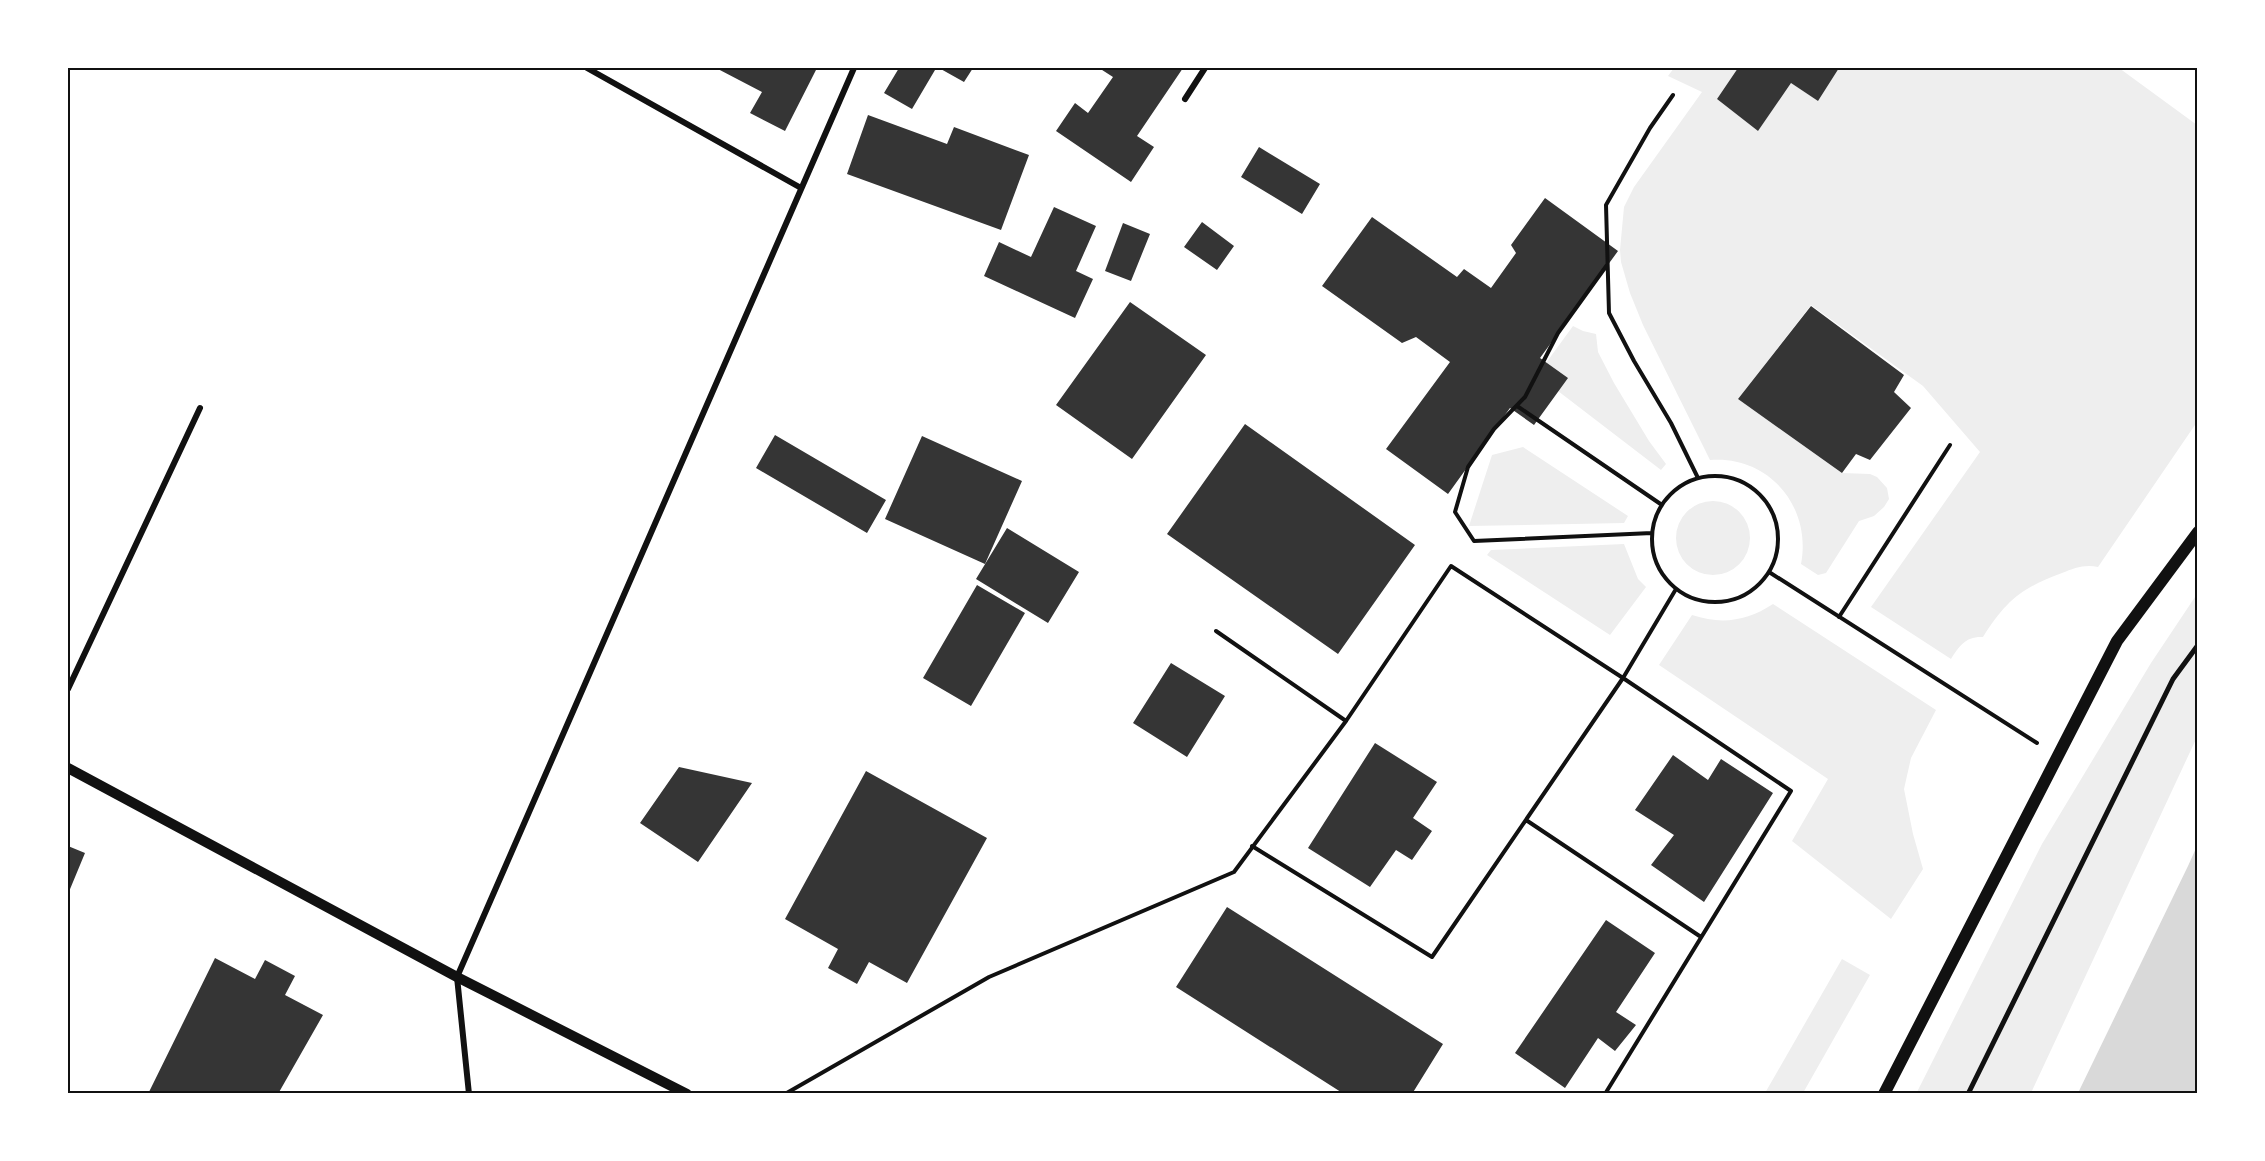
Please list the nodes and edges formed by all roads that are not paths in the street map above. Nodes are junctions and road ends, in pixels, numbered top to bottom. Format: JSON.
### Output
{"nodes":[{"id":1,"x":587,"y":68,"type":"edge"},
{"id":2,"x":854,"y":68,"type":"edge"},
{"id":3,"x":1205,"y":68,"type":"edge"},
{"id":4,"x":1185,"y":99,"type":"dead end"},
{"id":5,"x":801,"y":188,"type":"junction"},
{"id":6,"x":200,"y":408,"type":"dead end"},
{"id":7,"x":2198,"y":532,"type":"edge"},
{"id":8,"x":2198,"y":645,"type":"edge"},
{"id":9,"x":68,"y":689,"type":"edge"},
{"id":10,"x":68,"y":768,"type":"edge"},
{"id":11,"x":457,"y":977,"type":"junction"},
{"id":12,"x":469,"y":1094,"type":"edge"},
{"id":13,"x":687,"y":1094,"type":"edge"},
{"id":14,"x":1884,"y":1094,"type":"edge"},
{"id":15,"x":1968,"y":1094,"type":"edge"}],
"edges":[{"from":1,"to":5,"type":"street"},
{"from":2,"to":5,"type":"street"},
{"from":3,"to":4,"type":"street"},
{"from":5,"to":11,"type":"street"},
{"from":6,"to":9,"type":"street"},
{"from":7,"to":14,"type":"main road"},
{"from":8,"to":15,"type":"street"},
{"from":10,"to":11,"type":"street"},
{"from":11,"to":12,"type":"street"},
{"from":11,"to":13,"type":"street"}]}
